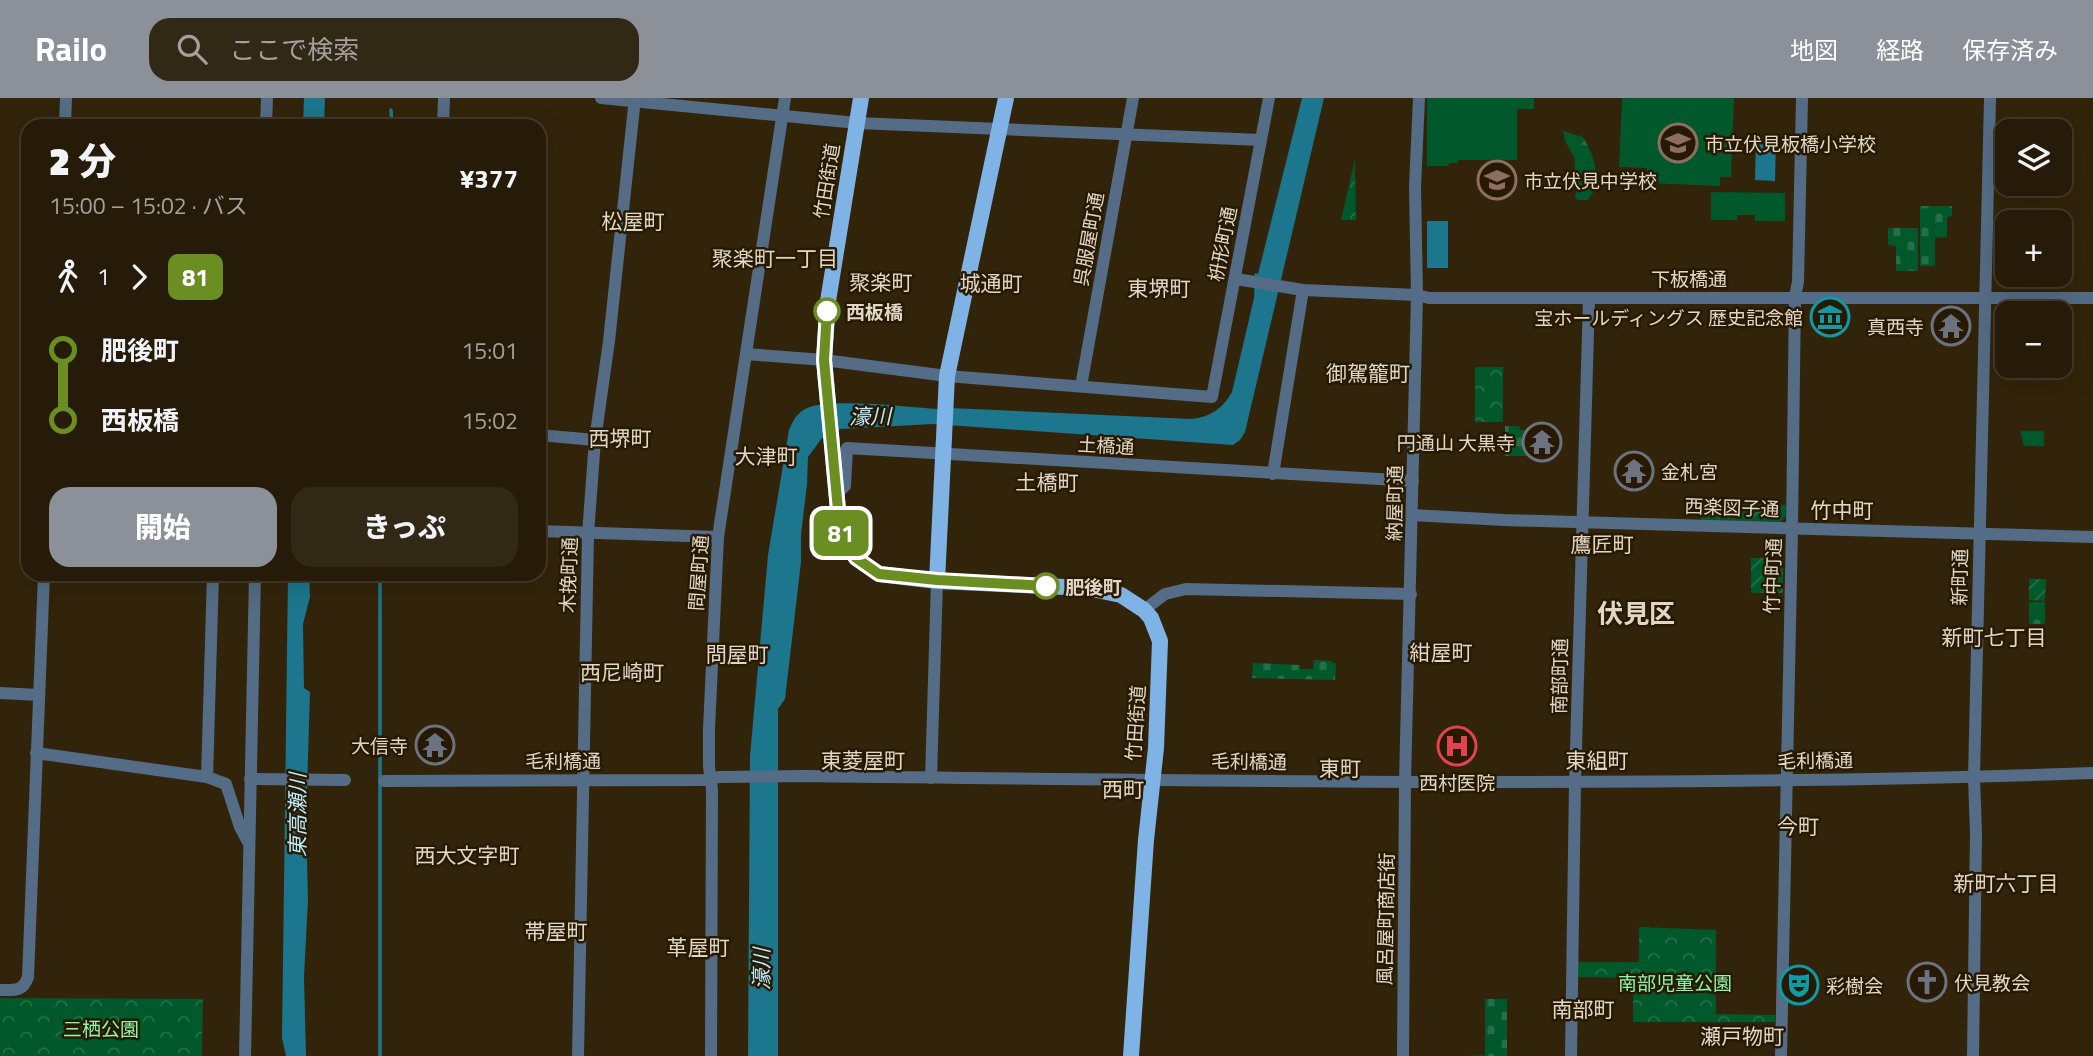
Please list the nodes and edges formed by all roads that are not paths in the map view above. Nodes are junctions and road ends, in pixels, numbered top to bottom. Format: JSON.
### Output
{"nodes":[{"id":1,"x":66,"y":98,"type":"edge"},
{"id":2,"x":267,"y":98,"type":"edge"},
{"id":3,"x":444,"y":98,"type":"edge"},
{"id":4,"x":601,"y":98,"type":"edge"},
{"id":5,"x":785,"y":98,"type":"edge"},
{"id":6,"x":861,"y":98,"type":"edge"},
{"id":7,"x":1006,"y":98,"type":"edge"},
{"id":8,"x":1133,"y":98,"type":"edge"},
{"id":9,"x":1269,"y":98,"type":"edge"},
{"id":10,"x":1419,"y":98,"type":"edge"},
{"id":11,"x":1802,"y":98,"type":"edge"},
{"id":12,"x":1990,"y":98,"type":"edge"},
{"id":13,"x":635,"y":100,"type":"edge"},
{"id":14,"x":782,"y":116,"type":"junction"},
{"id":15,"x":65,"y":119,"type":"edge"},
{"id":16,"x":266,"y":119,"type":"edge"},
{"id":17,"x":443,"y":119,"type":"edge"},
{"id":18,"x":857,"y":123,"type":"junction"},
{"id":19,"x":1001,"y":130,"type":"junction"},
{"id":20,"x":1126,"y":135,"type":"junction"},
{"id":21,"x":1261,"y":141,"type":"junction"},
{"id":22,"x":1236,"y":279,"type":"junction"},
{"id":23,"x":1303,"y":290,"type":"junction"},
{"id":24,"x":1418,"y":295,"type":"junction"},
{"id":25,"x":1795,"y":296,"type":"junction"},
{"id":26,"x":1985,"y":297,"type":"junction"},
{"id":27,"x":1589,"y":298,"type":"junction"},
{"id":28,"x":2093,"y":298,"type":"edge"},
{"id":29,"x":746,"y":354,"type":"junction"},
{"id":30,"x":824,"y":360,"type":"junction"},
{"id":31,"x":947,"y":376,"type":"junction"},
{"id":32,"x":1081,"y":386,"type":"junction"},
{"id":33,"x":546,"y":436,"type":"edge"},
{"id":34,"x":595,"y":440,"type":"junction"},
{"id":35,"x":943,"y":455,"type":"junction"},
{"id":36,"x":1273,"y":474,"type":"junction"},
{"id":37,"x":1413,"y":481,"type":"junction"},
{"id":38,"x":836,"y":494,"type":"junction"},
{"id":39,"x":1412,"y":514,"type":"junction"},
{"id":40,"x":1582,"y":521,"type":"junction"},
{"id":41,"x":1792,"y":528,"type":"junction"},
{"id":42,"x":546,"y":531,"type":"edge"},
{"id":43,"x":589,"y":531,"type":"junction"},
{"id":44,"x":1980,"y":534,"type":"junction"},
{"id":45,"x":718,"y":537,"type":"junction"},
{"id":46,"x":2093,"y":537,"type":"edge"},
{"id":47,"x":937,"y":580,"type":"junction"},
{"id":48,"x":44,"y":581,"type":"edge"},
{"id":49,"x":213,"y":581,"type":"edge"},
{"id":50,"x":255,"y":581,"type":"edge"},
{"id":51,"x":1411,"y":594,"type":"junction"},
{"id":52,"x":1144,"y":610,"type":"junction"},
{"id":53,"x":0,"y":694,"type":"edge"},
{"id":54,"x":38,"y":695,"type":"junction"},
{"id":55,"x":36,"y":754,"type":"junction"},
{"id":56,"x":2093,"y":773,"type":"edge"},
{"id":57,"x":1974,"y":777,"type":"junction"},
{"id":58,"x":207,"y":778,"type":"junction"},
{"id":59,"x":931,"y":778,"type":"junction"},
{"id":60,"x":254,"y":779,"type":"junction"},
{"id":61,"x":711,"y":779,"type":"junction"},
{"id":62,"x":1785,"y":779,"type":"junction"},
{"id":63,"x":341,"y":780,"type":"dead end"},
{"id":64,"x":583,"y":780,"type":"junction"},
{"id":65,"x":1152,"y":780,"type":"junction"},
{"id":66,"x":384,"y":781,"type":"dead end"},
{"id":67,"x":1405,"y":782,"type":"junction"},
{"id":68,"x":1575,"y":783,"type":"junction"},
{"id":69,"x":248,"y":843,"type":"junction"},
{"id":70,"x":0,"y":990,"type":"edge"},
{"id":71,"x":245,"y":1056,"type":"edge"},
{"id":72,"x":578,"y":1056,"type":"edge"},
{"id":73,"x":712,"y":1056,"type":"edge"},
{"id":74,"x":1131,"y":1056,"type":"edge"},
{"id":75,"x":1403,"y":1056,"type":"edge"},
{"id":76,"x":1571,"y":1056,"type":"edge"},
{"id":77,"x":1781,"y":1056,"type":"edge"},
{"id":78,"x":1973,"y":1056,"type":"edge"}],
"edges":[{"from":1,"to":15,"type":"street"},
{"from":2,"to":16,"type":"street"},
{"from":3,"to":17,"type":"street"},
{"from":4,"to":13,"type":"street"},
{"from":5,"to":14,"type":"street","name":"問屋町通"},
{"from":6,"to":18,"type":"main road","name":"竹田街道"},
{"from":7,"to":19,"type":"main road"},
{"from":8,"to":20,"type":"street","name":"呉服屋町通"},
{"from":9,"to":21,"type":"street","name":"枡形町通"},
{"from":10,"to":24,"type":"street","name":"納屋町通"},
{"from":11,"to":25,"type":"street","name":"竹中町通"},
{"from":12,"to":26,"type":"street","name":"新町通"},
{"from":13,"to":14,"type":"street"},
{"from":13,"to":34,"type":"street","name":"木挽町通"},
{"from":14,"to":18,"type":"street"},
{"from":14,"to":29,"type":"street","name":"問屋町通"},
{"from":18,"to":19,"type":"street"},
{"from":18,"to":30,"type":"main road","name":"竹田街道"},
{"from":19,"to":20,"type":"street"},
{"from":19,"to":31,"type":"main road"},
{"from":20,"to":21,"type":"street"},
{"from":20,"to":32,"type":"street","name":"呉服屋町通"},
{"from":21,"to":22,"type":"street","name":"枡形町通"},
{"from":22,"to":23,"type":"street","name":"下板橋通"},
{"from":22,"to":32,"type":"street","name":"枡形町通"},
{"from":23,"to":24,"type":"street","name":"下板橋通"},
{"from":23,"to":36,"type":"street"},
{"from":24,"to":27,"type":"street","name":"下板橋通"},
{"from":24,"to":37,"type":"street","name":"納屋町通"},
{"from":25,"to":26,"type":"street","name":"下板橋通"},
{"from":25,"to":27,"type":"street","name":"下板橋通"},
{"from":25,"to":41,"type":"street","name":"竹中町通"},
{"from":26,"to":28,"type":"street","name":"下板橋通"},
{"from":26,"to":44,"type":"street","name":"新町通"},
{"from":27,"to":40,"type":"street","name":"南部町通"},
{"from":29,"to":30,"type":"street"},
{"from":29,"to":45,"type":"street","name":"問屋町通"},
{"from":30,"to":31,"type":"street"},
{"from":30,"to":38,"type":"main road","name":"竹田街道"},
{"from":31,"to":32,"type":"street"},
{"from":31,"to":35,"type":"main road"},
{"from":33,"to":34,"type":"street"},
{"from":34,"to":43,"type":"street","name":"木挽町通"},
{"from":35,"to":36,"type":"street","name":"土橋通"},
{"from":35,"to":38,"type":"street","name":"土橋通"},
{"from":35,"to":47,"type":"main road"},
{"from":36,"to":37,"type":"street","name":"土橋通"},
{"from":37,"to":39,"type":"street","name":"納屋町通"},
{"from":38,"to":47,"type":"main road","name":"竹田街道"},
{"from":39,"to":40,"type":"street","name":"西楽図子通"},
{"from":39,"to":51,"type":"street","name":"納屋町通"},
{"from":40,"to":41,"type":"street","name":"西楽図子通"},
{"from":40,"to":68,"type":"street","name":"南部町通"},
{"from":41,"to":44,"type":"street","name":"西楽図子通"},
{"from":41,"to":62,"type":"street","name":"竹中町通"},
{"from":42,"to":43,"type":"street"},
{"from":43,"to":45,"type":"street"},
{"from":43,"to":64,"type":"street","name":"木挽町通"},
{"from":44,"to":46,"type":"street","name":"西楽図子通"},
{"from":44,"to":57,"type":"street","name":"新町通"},
{"from":45,"to":61,"type":"street","name":"問屋町通"},
{"from":47,"to":52,"type":"main road","name":"竹田街道"},
{"from":47,"to":59,"type":"street"},
{"from":48,"to":54,"type":"street"},
{"from":49,"to":58,"type":"street"},
{"from":50,"to":60,"type":"street"},
{"from":51,"to":52,"type":"street"},
{"from":51,"to":67,"type":"street","name":"納屋町通"},
{"from":52,"to":65,"type":"main road","name":"竹田街道"},
{"from":53,"to":54,"type":"street"},
{"from":54,"to":55,"type":"street"},
{"from":55,"to":58,"type":"street"},
{"from":55,"to":70,"type":"street"},
{"from":56,"to":57,"type":"street","name":"毛利橋通"},
{"from":57,"to":62,"type":"street","name":"毛利橋通"},
{"from":57,"to":78,"type":"street","name":"新町通"},
{"from":58,"to":69,"type":"street"},
{"from":59,"to":61,"type":"street","name":"毛利橋通"},
{"from":59,"to":65,"type":"street","name":"毛利橋通"},
{"from":60,"to":63,"type":"street"},
{"from":60,"to":69,"type":"street"},
{"from":61,"to":64,"type":"street","name":"毛利橋通"},
{"from":61,"to":73,"type":"street","name":"問屋町通"},
{"from":62,"to":68,"type":"street","name":"毛利橋通"},
{"from":62,"to":77,"type":"street","name":"竹中町通"},
{"from":64,"to":66,"type":"street","name":"毛利橋通"},
{"from":64,"to":72,"type":"street","name":"木挽町通"},
{"from":65,"to":67,"type":"street","name":"毛利橋通"},
{"from":65,"to":74,"type":"main road","name":"竹田街道"},
{"from":67,"to":68,"type":"street","name":"毛利橋通"},
{"from":67,"to":75,"type":"street","name":"風呂屋町商店街"},
{"from":68,"to":76,"type":"street","name":"南部町通"},
{"from":69,"to":71,"type":"street"}]}
